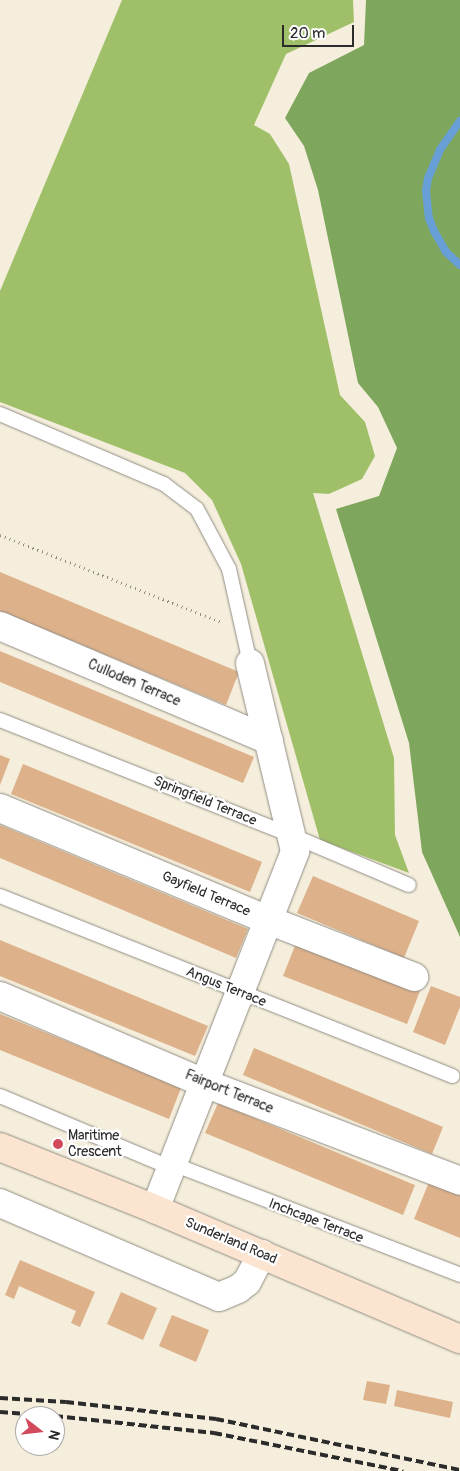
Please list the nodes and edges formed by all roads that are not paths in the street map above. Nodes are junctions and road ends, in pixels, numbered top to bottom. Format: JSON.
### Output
{"nodes":[{"id":1,"x":0,"y":414,"type":"edge"},
{"id":2,"x":0,"y":626,"type":"edge"},
{"id":3,"x":250,"y":663,"type":"joint"},
{"id":4,"x":0,"y":720,"type":"edge"},
{"id":5,"x":269,"y":740,"type":"junction"},
{"id":6,"x":0,"y":808,"type":"edge"},
{"id":7,"x":291,"y":835,"type":"junction"},
{"id":8,"x":409,"y":885,"type":"dead end"},
{"id":9,"x":0,"y":896,"type":"edge"},
{"id":10,"x":268,"y":920,"type":"junction"},
{"id":11,"x":414,"y":977,"type":"dead end"},
{"id":12,"x":240,"y":992,"type":"junction"},
{"id":13,"x":0,"y":996,"type":"edge"},
{"id":14,"x":453,"y":1076,"type":"dead end"},
{"id":15,"x":204,"y":1083,"type":"junction"},
{"id":16,"x":0,"y":1096,"type":"edge"},
{"id":17,"x":0,"y":1147,"type":"edge"},
{"id":18,"x":172,"y":1166,"type":"junction"},
{"id":19,"x":460,"y":1181,"type":"edge"},
{"id":20,"x":0,"y":1203,"type":"edge"},
{"id":21,"x":155,"y":1209,"type":"junction"},
{"id":22,"x":262,"y":1254,"type":"junction"},
{"id":23,"x":460,"y":1276,"type":"edge"},
{"id":24,"x":460,"y":1339,"type":"edge"}],
"edges":[{"from":1,"to":3,"type":"lane"},
{"from":2,"to":5,"type":"street","name":"Culloden Terrace"},
{"from":3,"to":5,"type":"street"},
{"from":4,"to":7,"type":"lane","name":"Springfield Terrace"},
{"from":5,"to":7,"type":"street"},
{"from":6,"to":10,"type":"street","name":"Gayfield Terrace"},
{"from":7,"to":8,"type":"lane","name":"Springfield Terrace"},
{"from":7,"to":10,"type":"street"},
{"from":9,"to":12,"type":"lane","name":"Angus Terrace"},
{"from":10,"to":11,"type":"street","name":"Gayfield Terrace"},
{"from":10,"to":12,"type":"street"},
{"from":12,"to":14,"type":"lane","name":"Angus Terrace"},
{"from":12,"to":15,"type":"street"},
{"from":13,"to":15,"type":"street","name":"Fairport Terrace"},
{"from":15,"to":18,"type":"street"},
{"from":15,"to":19,"type":"street","name":"Fairport Terrace"},
{"from":16,"to":18,"type":"lane","name":"Inchcape Terrace"},
{"from":17,"to":21,"type":"main road","name":"Sunderland Road"},
{"from":18,"to":21,"type":"street"},
{"from":18,"to":23,"type":"lane","name":"Inchcape Terrace"},
{"from":20,"to":22,"type":"street"},
{"from":21,"to":22,"type":"main road","name":"Sunderland Road"},
{"from":22,"to":24,"type":"main road","name":"Sunderland Road"}]}
